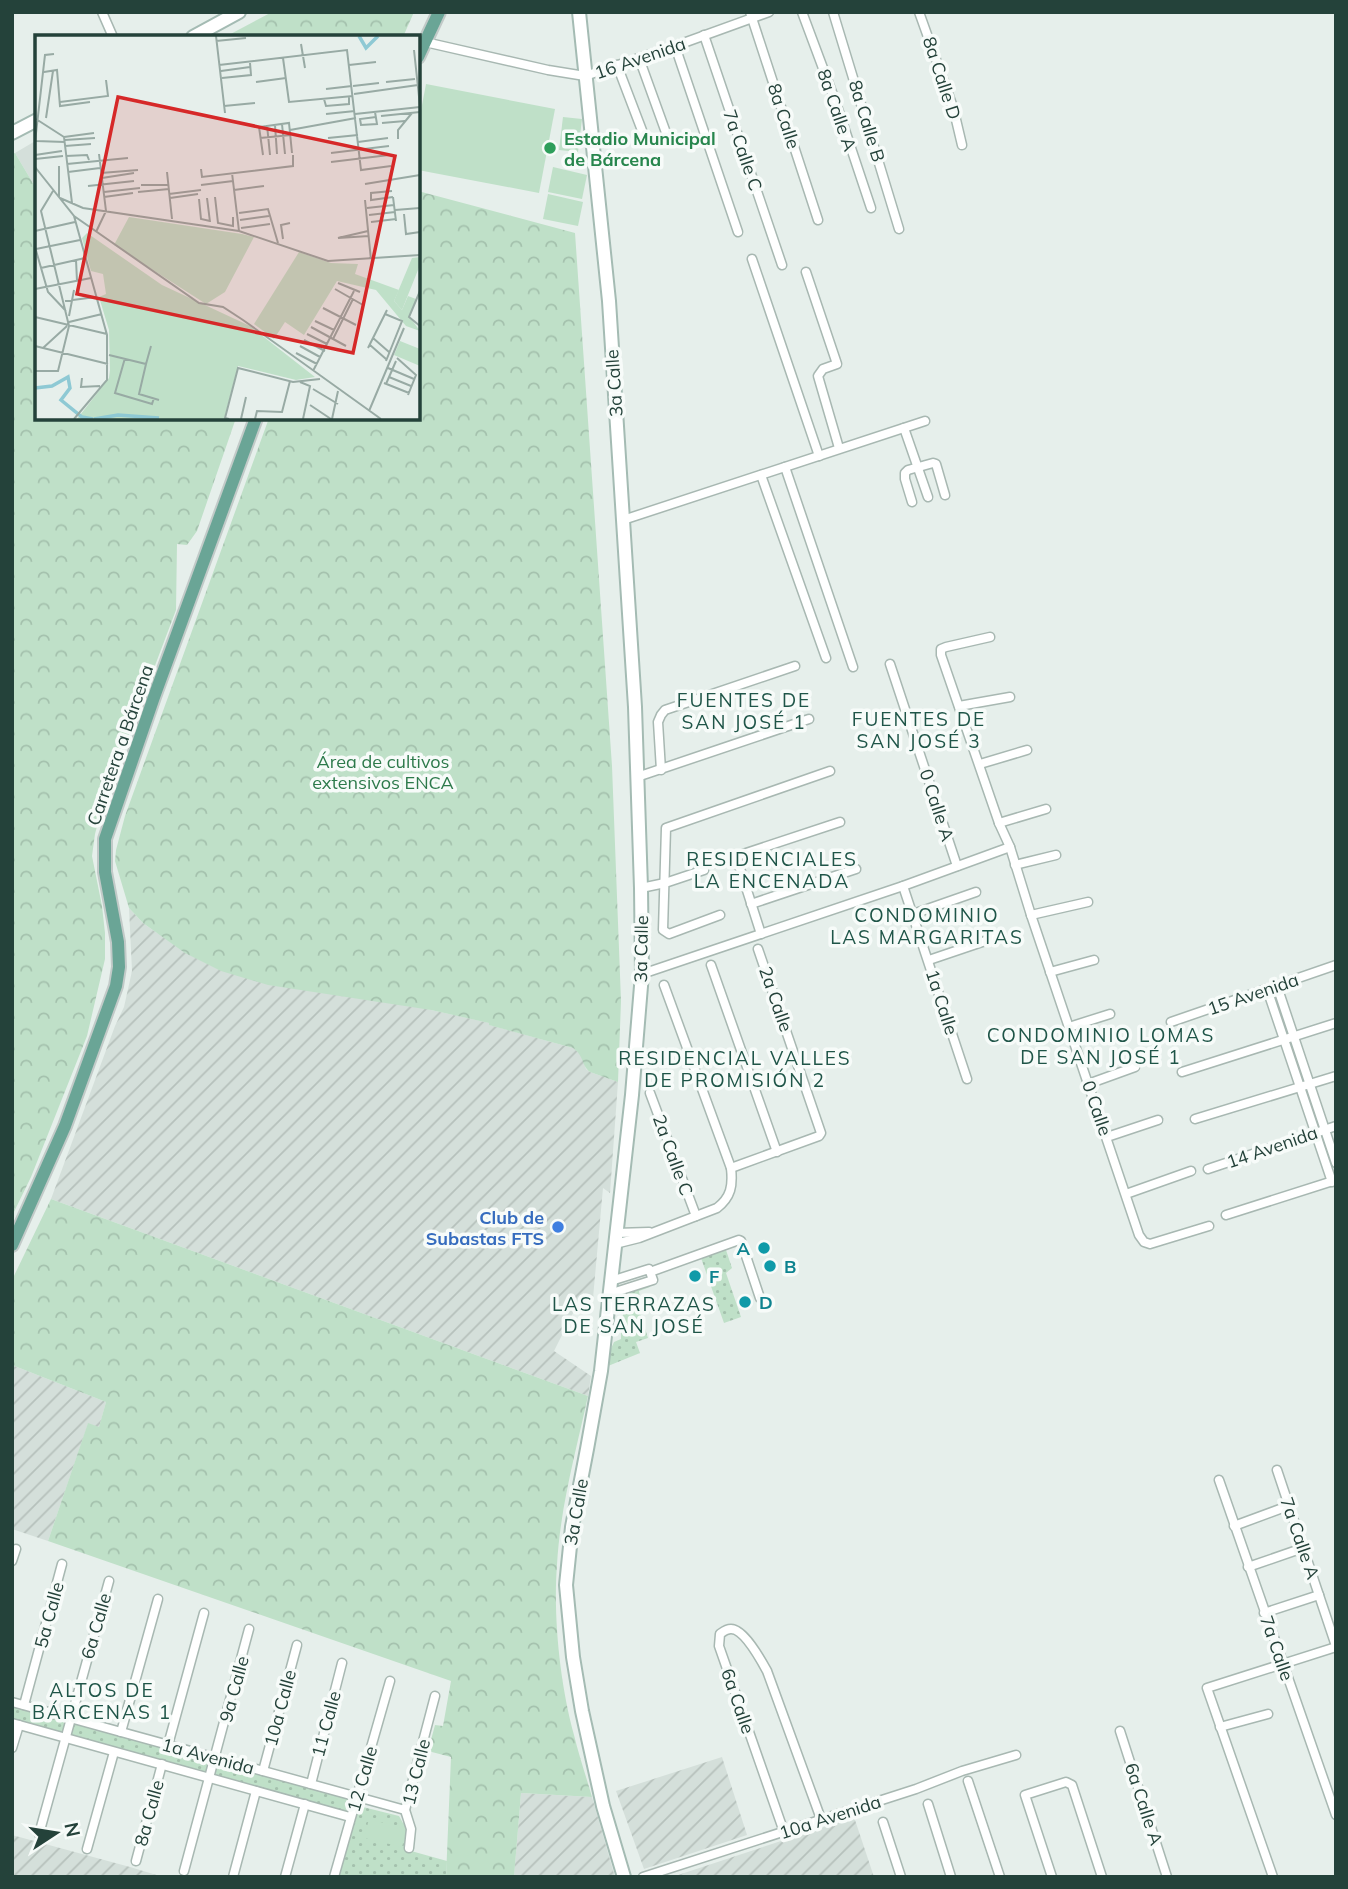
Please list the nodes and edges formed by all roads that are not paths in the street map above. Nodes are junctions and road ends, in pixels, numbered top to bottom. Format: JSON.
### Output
{"nodes":[{"id":1,"x":102,"y":12,"type":"edge"},
{"id":2,"x":239,"y":12,"type":"edge"},
{"id":3,"x":439,"y":12,"type":"edge"},
{"id":4,"x":579,"y":12,"type":"edge"},
{"id":5,"x":769,"y":12,"type":"edge"},
{"id":6,"x":802,"y":12,"type":"edge"},
{"id":7,"x":833,"y":12,"type":"edge"},
{"id":8,"x":919,"y":12,"type":"edge"},
{"id":9,"x":751,"y":15,"type":"edge"},
{"id":10,"x":112,"y":35,"type":"edge"},
{"id":11,"x":197,"y":35,"type":"edge"},
{"id":12,"x":704,"y":36,"type":"junction"},
{"id":13,"x":425,"y":42,"type":"junction"},
{"id":14,"x":675,"y":46,"type":"junction"},
{"id":15,"x":420,"y":53,"type":"edge"},
{"id":16,"x":639,"y":58,"type":"junction"},
{"id":17,"x":617,"y":65,"type":"junction"},
{"id":18,"x":585,"y":76,"type":"junction"},
{"id":19,"x":35,"y":121,"type":"edge"},
{"id":20,"x":12,"y":133,"type":"edge"},
{"id":21,"x":646,"y":141,"type":"dead end"},
{"id":22,"x":669,"y":141,"type":"dead end"},
{"id":23,"x":962,"y":145,"type":"dead end"},
{"id":24,"x":871,"y":208,"type":"dead end"},
{"id":25,"x":818,"y":220,"type":"dead end"},
{"id":26,"x":900,"y":229,"type":"dead end"},
{"id":27,"x":738,"y":232,"type":"dead end"},
{"id":28,"x":751,"y":258,"type":"dead end"},
{"id":29,"x":782,"y":265,"type":"dead end"},
{"id":30,"x":806,"y":272,"type":"dead end"},
{"id":31,"x":255,"y":420,"type":"edge"},
{"id":32,"x":925,"y":421,"type":"dead end"},
{"id":33,"x":904,"y":428,"type":"junction"},
{"id":34,"x":839,"y":448,"type":"junction"},
{"id":35,"x":818,"y":456,"type":"junction"},
{"id":36,"x":785,"y":467,"type":"junction"},
{"id":37,"x":918,"y":467,"type":"junction"},
{"id":38,"x":761,"y":475,"type":"junction"},
{"id":39,"x":945,"y":495,"type":"dead end"},
{"id":40,"x":928,"y":497,"type":"dead end"},
{"id":41,"x":912,"y":502,"type":"dead end"},
{"id":42,"x":623,"y":520,"type":"junction"},
{"id":43,"x":990,"y":637,"type":"dead end"},
{"id":44,"x":826,"y":658,"type":"dead end"},
{"id":45,"x":890,"y":664,"type":"dead end"},
{"id":46,"x":795,"y":666,"type":"dead end"},
{"id":47,"x":853,"y":667,"type":"dead end"},
{"id":48,"x":1010,"y":697,"type":"dead end"},
{"id":49,"x":959,"y":706,"type":"junction"},
{"id":50,"x":808,"y":719,"type":"dead end"},
{"id":51,"x":1027,"y":750,"type":"dead end"},
{"id":52,"x":980,"y":764,"type":"junction"},
{"id":53,"x":661,"y":770,"type":"junction"},
{"id":54,"x":830,"y":771,"type":"dead end"},
{"id":55,"x":638,"y":777,"type":"junction"},
{"id":56,"x":1046,"y":809,"type":"dead end"},
{"id":57,"x":840,"y":822,"type":"dead end"},
{"id":58,"x":999,"y":823,"type":"junction"},
{"id":59,"x":1010,"y":847,"type":"junction"},
{"id":60,"x":1056,"y":855,"type":"dead end"},
{"id":61,"x":736,"y":856,"type":"junction"},
{"id":62,"x":716,"y":863,"type":"dead end"},
{"id":63,"x":1015,"y":865,"type":"junction"},
{"id":64,"x":957,"y":866,"type":"junction"},
{"id":65,"x":856,"y":869,"type":"dead end"},
{"id":66,"x":704,"y":870,"type":"dead end"},
{"id":67,"x":665,"y":883,"type":"junction"},
{"id":68,"x":903,"y":886,"type":"junction"},
{"id":69,"x":641,"y":888,"type":"junction"},
{"id":70,"x":976,"y":892,"type":"dead end"},
{"id":71,"x":1088,"y":902,"type":"dead end"},
{"id":72,"x":751,"y":904,"type":"junction"},
{"id":73,"x":913,"y":914,"type":"junction"},
{"id":74,"x":720,"y":915,"type":"dead end"},
{"id":75,"x":1031,"y":915,"type":"junction"},
{"id":76,"x":761,"y":934,"type":"junction"},
{"id":77,"x":1000,"y":936,"type":"dead end"},
{"id":78,"x":758,"y":949,"type":"dead end"},
{"id":79,"x":929,"y":960,"type":"junction"},
{"id":80,"x":1094,"y":960,"type":"dead end"},
{"id":81,"x":711,"y":965,"type":"dead end"},
{"id":82,"x":1336,"y":965,"type":"edge"},
{"id":83,"x":1050,"y":972,"type":"junction"},
{"id":84,"x":642,"y":974,"type":"junction"},
{"id":85,"x":664,"y":985,"type":"dead end"},
{"id":86,"x":1277,"y":986,"type":"junction"},
{"id":87,"x":1267,"y":989,"type":"junction"},
{"id":88,"x":1110,"y":1014,"type":"dead end"},
{"id":89,"x":1171,"y":1022,"type":"dead end"},
{"id":90,"x":1336,"y":1023,"type":"edge"},
{"id":91,"x":1069,"y":1027,"type":"junction"},
{"id":92,"x":1289,"y":1038,"type":"junction"},
{"id":93,"x":1135,"y":1067,"type":"dead end"},
{"id":94,"x":1182,"y":1072,"type":"dead end"},
{"id":95,"x":1336,"y":1076,"type":"edge"},
{"id":96,"x":967,"y":1079,"type":"dead end"},
{"id":97,"x":1310,"y":1083,"type":"junction"},
{"id":98,"x":1088,"y":1084,"type":"junction"},
{"id":99,"x":1300,"y":1086,"type":"junction"},
{"id":100,"x":650,"y":1093,"type":"dead end"},
{"id":101,"x":1195,"y":1119,"type":"dead end"},
{"id":102,"x":1158,"y":1120,"type":"dead end"},
{"id":103,"x":1336,"y":1126,"type":"edge"},
{"id":104,"x":1326,"y":1129,"type":"junction"},
{"id":105,"x":1316,"y":1134,"type":"junction"},
{"id":106,"x":1107,"y":1137,"type":"junction"},
{"id":107,"x":777,"y":1152,"type":"junction"},
{"id":108,"x":1336,"y":1163,"type":"edge"},
{"id":109,"x":731,"y":1168,"type":"junction"},
{"id":110,"x":1208,"y":1169,"type":"dead end"},
{"id":111,"x":1191,"y":1171,"type":"dead end"},
{"id":112,"x":1334,"y":1181,"type":"edge"},
{"id":113,"x":1126,"y":1194,"type":"junction"},
{"id":114,"x":1226,"y":1215,"type":"dead end"},
{"id":115,"x":696,"y":1216,"type":"junction"},
{"id":116,"x":1209,"y":1226,"type":"dead end"},
{"id":117,"x":616,"y":1238,"type":"junction"},
{"id":118,"x":12,"y":1245,"type":"edge"},
{"id":119,"x":651,"y":1273,"type":"junction"},
{"id":120,"x":610,"y":1287,"type":"junction"},
{"id":121,"x":760,"y":1298,"type":"dead end"},
{"id":122,"x":1277,"y":1470,"type":"dead end"},
{"id":123,"x":1219,"y":1480,"type":"dead end"},
{"id":124,"x":1288,"y":1506,"type":"junction"},
{"id":125,"x":1234,"y":1526,"type":"junction"},
{"id":126,"x":1303,"y":1548,"type":"junction"},
{"id":127,"x":16,"y":1549,"type":"dead end"},
{"id":128,"x":12,"y":1562,"type":"edge"},
{"id":129,"x":62,"y":1564,"type":"dead end"},
{"id":130,"x":1248,"y":1567,"type":"junction"},
{"id":131,"x":109,"y":1581,"type":"dead end"},
{"id":132,"x":1319,"y":1595,"type":"junction"},
{"id":133,"x":158,"y":1599,"type":"dead end"},
{"id":134,"x":204,"y":1613,"type":"dead end"},
{"id":135,"x":1264,"y":1613,"type":"junction"},
{"id":136,"x":249,"y":1629,"type":"dead end"},
{"id":137,"x":297,"y":1645,"type":"dead end"},
{"id":138,"x":1336,"y":1646,"type":"edge"},
{"id":139,"x":342,"y":1663,"type":"dead end"},
{"id":140,"x":1282,"y":1664,"type":"junction"},
{"id":141,"x":390,"y":1681,"type":"dead end"},
{"id":142,"x":435,"y":1696,"type":"dead end"},
{"id":143,"x":12,"y":1702,"type":"edge"},
{"id":144,"x":24,"y":1705,"type":"junction"},
{"id":145,"x":1268,"y":1714,"type":"dead end"},
{"id":146,"x":71,"y":1719,"type":"junction"},
{"id":147,"x":15,"y":1724,"type":"edge"},
{"id":148,"x":1220,"y":1727,"type":"junction"},
{"id":149,"x":1120,"y":1731,"type":"dead end"},
{"id":150,"x":121,"y":1732,"type":"junction"},
{"id":151,"x":65,"y":1738,"type":"junction"},
{"id":152,"x":167,"y":1745,"type":"junction"},
{"id":153,"x":12,"y":1748,"type":"edge"},
{"id":154,"x":114,"y":1752,"type":"junction"},
{"id":155,"x":1016,"y":1755,"type":"dead end"},
{"id":156,"x":216,"y":1758,"type":"junction"},
{"id":157,"x":162,"y":1764,"type":"junction"},
{"id":158,"x":263,"y":1771,"type":"junction"},
{"id":159,"x":210,"y":1778,"type":"junction"},
{"id":160,"x":968,"y":1781,"type":"dead end"},
{"id":161,"x":311,"y":1784,"type":"junction"},
{"id":162,"x":256,"y":1791,"type":"junction"},
{"id":163,"x":357,"y":1797,"type":"junction"},
{"id":164,"x":305,"y":1804,"type":"junction"},
{"id":165,"x":928,"y":1804,"type":"dead end"},
{"id":166,"x":405,"y":1810,"type":"junction"},
{"id":167,"x":1336,"y":1815,"type":"edge"},
{"id":168,"x":351,"y":1817,"type":"junction"},
{"id":169,"x":821,"y":1819,"type":"junction"},
{"id":170,"x":883,"y":1822,"type":"dead end"},
{"id":171,"x":785,"y":1832,"type":"junction"},
{"id":172,"x":39,"y":1834,"type":"dead end"},
{"id":173,"x":409,"y":1848,"type":"dead end"},
{"id":174,"x":87,"y":1849,"type":"dead end"},
{"id":175,"x":136,"y":1861,"type":"dead end"},
{"id":176,"x":184,"y":1871,"type":"dead end"},
{"id":177,"x":233,"y":1877,"type":"edge"},
{"id":178,"x":285,"y":1877,"type":"edge"},
{"id":179,"x":334,"y":1877,"type":"edge"},
{"id":180,"x":624,"y":1877,"type":"edge"},
{"id":181,"x":643,"y":1877,"type":"edge"},
{"id":182,"x":901,"y":1877,"type":"edge"},
{"id":183,"x":951,"y":1877,"type":"edge"},
{"id":184,"x":1000,"y":1877,"type":"edge"},
{"id":185,"x":1052,"y":1877,"type":"edge"},
{"id":186,"x":1102,"y":1877,"type":"edge"},
{"id":187,"x":1167,"y":1877,"type":"edge"},
{"id":188,"x":1273,"y":1877,"type":"edge"}],
"edges":[{"from":1,"to":10,"type":"street"},
{"from":2,"to":11,"type":"main road"},
{"from":3,"to":13,"type":"main road"},
{"from":4,"to":18,"type":"main road","name":"3a Calle"},
{"from":5,"to":9,"type":"street","name":"16 Avenida"},
{"from":6,"to":24,"type":"street","name":"8a Calle A"},
{"from":7,"to":26,"type":"street","name":"8a Calle B"},
{"from":8,"to":23,"type":"street","name":"8a Calle D"},
{"from":9,"to":12,"type":"street","name":"16 Avenida"},
{"from":9,"to":25,"type":"street","name":"8a Calle"},
{"from":12,"to":14,"type":"street","name":"16 Avenida"},
{"from":12,"to":29,"type":"street","name":"7a Calle C"},
{"from":13,"to":15,"type":"main road"},
{"from":13,"to":18,"type":"street","name":"16 Avenida"},
{"from":14,"to":16,"type":"street","name":"16 Avenida"},
{"from":14,"to":27,"type":"street"},
{"from":16,"to":17,"type":"street","name":"16 Avenida"},
{"from":16,"to":22,"type":"street"},
{"from":17,"to":18,"type":"street","name":"16 Avenida"},
{"from":17,"to":21,"type":"street"},
{"from":18,"to":42,"type":"main road","name":"3a Calle"},
{"from":19,"to":20,"type":"main road"},
{"from":28,"to":35,"type":"street"},
{"from":30,"to":34,"type":"street"},
{"from":31,"to":118,"type":"main road","name":"Carretera a Bárcena"},
{"from":32,"to":33,"type":"street"},
{"from":33,"to":34,"type":"street"},
{"from":33,"to":37,"type":"street"},
{"from":34,"to":35,"type":"street"},
{"from":35,"to":36,"type":"street"},
{"from":36,"to":38,"type":"street"},
{"from":36,"to":47,"type":"street"},
{"from":37,"to":39,"type":"street"},
{"from":37,"to":40,"type":"street"},
{"from":37,"to":41,"type":"street"},
{"from":38,"to":42,"type":"street"},
{"from":38,"to":44,"type":"street"},
{"from":42,"to":55,"type":"main road","name":"3a Calle"},
{"from":43,"to":49,"type":"street","name":"0 Calle"},
{"from":45,"to":64,"type":"street","name":"0 Calle A"},
{"from":46,"to":53,"type":"street"},
{"from":48,"to":49,"type":"street"},
{"from":49,"to":52,"type":"street","name":"0 Calle"},
{"from":50,"to":53,"type":"street"},
{"from":51,"to":52,"type":"street"},
{"from":52,"to":58,"type":"street","name":"0 Calle"},
{"from":53,"to":55,"type":"street"},
{"from":54,"to":67,"type":"street"},
{"from":55,"to":69,"type":"main road","name":"3a Calle"},
{"from":56,"to":58,"type":"street"},
{"from":57,"to":61,"type":"street"},
{"from":58,"to":59,"type":"street","name":"0 Calle"},
{"from":59,"to":63,"type":"street","name":"0 Calle"},
{"from":59,"to":64,"type":"street"},
{"from":60,"to":63,"type":"street"},
{"from":61,"to":62,"type":"street"},
{"from":61,"to":72,"type":"street"},
{"from":63,"to":75,"type":"street","name":"0 Calle"},
{"from":64,"to":68,"type":"street"},
{"from":65,"to":72,"type":"street"},
{"from":66,"to":67,"type":"street"},
{"from":67,"to":69,"type":"street"},
{"from":67,"to":74,"type":"street"},
{"from":68,"to":73,"type":"street","name":"1a Calle"},
{"from":68,"to":76,"type":"street"},
{"from":69,"to":84,"type":"main road","name":"3a Calle"},
{"from":70,"to":73,"type":"street"},
{"from":71,"to":75,"type":"street"},
{"from":72,"to":76,"type":"street"},
{"from":73,"to":79,"type":"street","name":"1a Calle"},
{"from":75,"to":83,"type":"street","name":"0 Calle"},
{"from":76,"to":84,"type":"street"},
{"from":77,"to":79,"type":"street"},
{"from":78,"to":107,"type":"street","name":"2a Calle"},
{"from":79,"to":96,"type":"street","name":"1a Calle"},
{"from":80,"to":83,"type":"street"},
{"from":81,"to":107,"type":"street"},
{"from":82,"to":86,"type":"street","name":"15 Avenida"},
{"from":83,"to":91,"type":"street","name":"0 Calle"},
{"from":84,"to":117,"type":"main road","name":"3a Calle"},
{"from":85,"to":109,"type":"street"},
{"from":86,"to":87,"type":"street","name":"15 Avenida"},
{"from":86,"to":92,"type":"street"},
{"from":87,"to":89,"type":"street","name":"15 Avenida"},
{"from":87,"to":92,"type":"street"},
{"from":88,"to":91,"type":"street"},
{"from":90,"to":92,"type":"street"},
{"from":91,"to":98,"type":"street","name":"0 Calle"},
{"from":92,"to":94,"type":"street"},
{"from":92,"to":97,"type":"street"},
{"from":92,"to":99,"type":"street"},
{"from":93,"to":98,"type":"street"},
{"from":95,"to":97,"type":"street"},
{"from":97,"to":99,"type":"street"},
{"from":97,"to":104,"type":"street"},
{"from":98,"to":106,"type":"street","name":"0 Calle"},
{"from":99,"to":101,"type":"street"},
{"from":99,"to":105,"type":"street"},
{"from":100,"to":115,"type":"street","name":"2a Calle C"},
{"from":102,"to":106,"type":"street"},
{"from":103,"to":104,"type":"street","name":"14 Avenida"},
{"from":104,"to":105,"type":"street","name":"14 Avenida"},
{"from":104,"to":108,"type":"street"},
{"from":105,"to":110,"type":"street","name":"14 Avenida"},
{"from":105,"to":112,"type":"street"},
{"from":106,"to":113,"type":"street","name":"0 Calle"},
{"from":107,"to":109,"type":"street"},
{"from":109,"to":115,"type":"street"},
{"from":111,"to":113,"type":"street"},
{"from":112,"to":114,"type":"street"},
{"from":113,"to":116,"type":"street","name":"0 Calle"},
{"from":115,"to":117,"type":"street"},
{"from":117,"to":120,"type":"main road","name":"3a Calle"},
{"from":119,"to":120,"type":"street"},
{"from":119,"to":120,"type":"street"},
{"from":119,"to":121,"type":"street"},
{"from":120,"to":180,"type":"main road","name":"3a Calle"},
{"from":122,"to":124,"type":"street","name":"7a Calle A"},
{"from":123,"to":125,"type":"street","name":"7a Calle"},
{"from":124,"to":125,"type":"street"},
{"from":124,"to":126,"type":"street","name":"7a Calle A"},
{"from":125,"to":130,"type":"street","name":"7a Calle"},
{"from":126,"to":130,"type":"street"},
{"from":126,"to":132,"type":"street","name":"7a Calle A"},
{"from":127,"to":128,"type":"street"},
{"from":129,"to":144,"type":"street","name":"5a Calle"},
{"from":130,"to":135,"type":"street","name":"7a Calle"},
{"from":131,"to":146,"type":"street","name":"6a Calle"},
{"from":132,"to":135,"type":"street"},
{"from":132,"to":138,"type":"street","name":"7a Calle A"},
{"from":133,"to":150,"type":"street"},
{"from":134,"to":152,"type":"street"},
{"from":135,"to":140,"type":"street","name":"7a Calle"},
{"from":136,"to":156,"type":"street","name":"9a Calle"},
{"from":137,"to":158,"type":"street","name":"10a Calle"},
{"from":138,"to":140,"type":"street"},
{"from":139,"to":161,"type":"street","name":"11 Calle"},
{"from":140,"to":148,"type":"street"},
{"from":140,"to":167,"type":"street","name":"7a Calle"},
{"from":141,"to":163,"type":"street","name":"12 Calle"},
{"from":142,"to":166,"type":"street","name":"13 Calle"},
{"from":143,"to":144,"type":"street","name":"1a Avenida"},
{"from":144,"to":146,"type":"street","name":"1a Avenida"},
{"from":145,"to":148,"type":"street"},
{"from":146,"to":150,"type":"street","name":"1a Avenida"},
{"from":146,"to":151,"type":"street","name":"6a Calle"},
{"from":147,"to":151,"type":"street","name":"1a Avenida"},
{"from":147,"to":153,"type":"street"},
{"from":148,"to":188,"type":"street"},
{"from":149,"to":187,"type":"street","name":"6a Calle A"},
{"from":150,"to":152,"type":"street","name":"1a Avenida"},
{"from":151,"to":154,"type":"street","name":"1a Avenida"},
{"from":151,"to":172,"type":"street","name":"6a Calle"},
{"from":152,"to":156,"type":"street","name":"1a Avenida"},
{"from":154,"to":157,"type":"street","name":"1a Avenida"},
{"from":154,"to":174,"type":"street"},
{"from":155,"to":169,"type":"street","name":"10a Avenida"},
{"from":156,"to":158,"type":"street","name":"1a Avenida"},
{"from":156,"to":159,"type":"street","name":"9a Calle"},
{"from":157,"to":159,"type":"street","name":"1a Avenida"},
{"from":157,"to":175,"type":"street","name":"8a Calle"},
{"from":158,"to":161,"type":"street","name":"1a Avenida"},
{"from":159,"to":162,"type":"street","name":"1a Avenida"},
{"from":159,"to":176,"type":"street","name":"9a Calle"},
{"from":160,"to":184,"type":"street"},
{"from":161,"to":163,"type":"street","name":"1a Avenida"},
{"from":162,"to":164,"type":"street","name":"1a Avenida"},
{"from":162,"to":177,"type":"street"},
{"from":163,"to":166,"type":"street","name":"1a Avenida"},
{"from":163,"to":168,"type":"street","name":"12 Calle"},
{"from":164,"to":168,"type":"street","name":"1a Avenida"},
{"from":164,"to":178,"type":"street"},
{"from":165,"to":183,"type":"street"},
{"from":166,"to":173,"type":"street","name":"13 Calle"},
{"from":168,"to":179,"type":"street","name":"12 Calle"},
{"from":169,"to":171,"type":"street","name":"10a Avenida"},
{"from":169,"to":171,"type":"street","name":"6a Calle"},
{"from":170,"to":182,"type":"street"},
{"from":171,"to":181,"type":"street","name":"10a Avenida"},
{"from":185,"to":186,"type":"street"}]}
